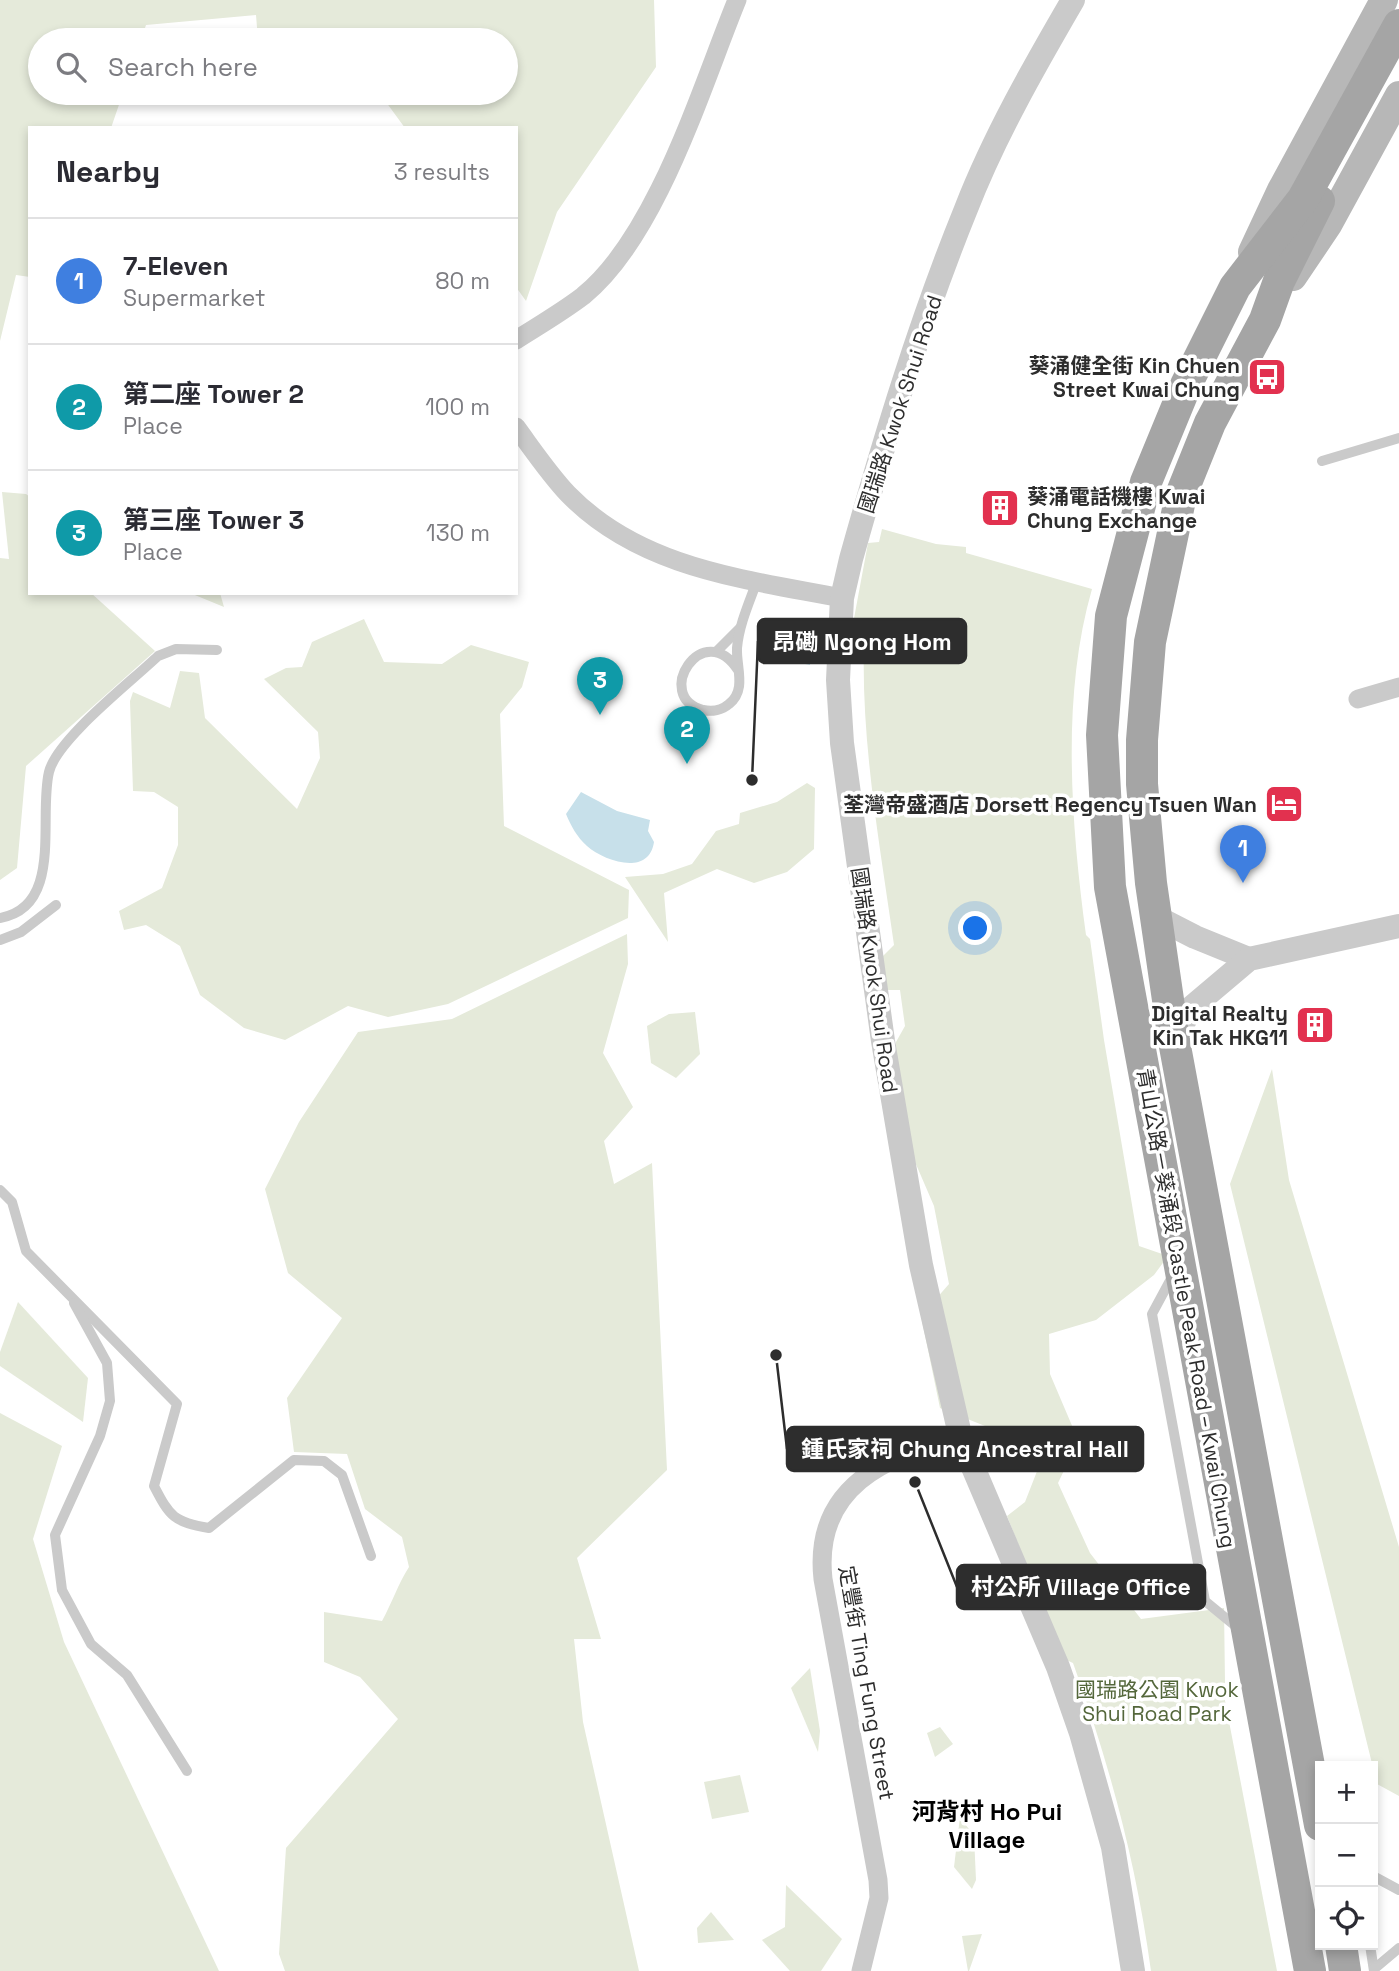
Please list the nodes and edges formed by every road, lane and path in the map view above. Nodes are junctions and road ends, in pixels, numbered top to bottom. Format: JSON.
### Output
{"nodes":[{"id":1,"x":737,"y":0,"type":"edge"},
{"id":2,"x":1073,"y":0,"type":"edge"},
{"id":3,"x":1384,"y":0,"type":"edge"},
{"id":4,"x":1399,"y":25,"type":"edge"},
{"id":5,"x":1399,"y":57,"type":"edge"},
{"id":6,"x":1399,"y":95,"type":"edge"},
{"id":7,"x":1235,"y":287,"type":"junction"},
{"id":8,"x":1265,"y":320,"type":"junction"},
{"id":9,"x":518,"y":339,"type":"edge"},
{"id":10,"x":518,"y":430,"type":"edge"},
{"id":11,"x":1399,"y":438,"type":"edge"},
{"id":12,"x":1322,"y":461,"type":"dead end"},
{"id":13,"x":757,"y":581,"type":"junction"},
{"id":14,"x":842,"y":598,"type":"junction"},
{"id":15,"x":740,"y":628,"type":"junction"},
{"id":16,"x":217,"y":650,"type":"dead end"},
{"id":17,"x":716,"y":652,"type":"junction"},
{"id":18,"x":738,"y":670,"type":"junction"},
{"id":19,"x":1399,"y":687,"type":"edge"},
{"id":20,"x":1358,"y":699,"type":"dead end"},
{"id":21,"x":56,"y":905,"type":"dead end"},
{"id":22,"x":1156,"y":917,"type":"junction"},
{"id":23,"x":0,"y":918,"type":"edge"},
{"id":24,"x":1399,"y":926,"type":"edge"},
{"id":25,"x":0,"y":940,"type":"edge"},
{"id":26,"x":1249,"y":959,"type":"junction"},
{"id":27,"x":1174,"y":1041,"type":"junction"},
{"id":28,"x":0,"y":1190,"type":"edge"},
{"id":29,"x":67,"y":1290,"type":"junction"},
{"id":30,"x":961,"y":1439,"type":"junction"},
{"id":31,"x":372,"y":1556,"type":"dead end"},
{"id":32,"x":187,"y":1771,"type":"dead end"},
{"id":33,"x":1315,"y":1789,"type":"edge"},
{"id":34,"x":1378,"y":1878,"type":"edge"},
{"id":35,"x":1399,"y":1890,"type":"edge"},
{"id":36,"x":1399,"y":1948,"type":"edge"},
{"id":37,"x":1346,"y":1950,"type":"edge"},
{"id":38,"x":1369,"y":1950,"type":"edge"},
{"id":39,"x":1364,"y":1970,"type":"edge"},
{"id":40,"x":861,"y":1971,"type":"edge"},
{"id":41,"x":1133,"y":1971,"type":"edge"},
{"id":42,"x":1310,"y":1971,"type":"edge"}],
"edges":[{"from":1,"to":9,"type":"street"},
{"from":2,"to":14,"type":"street","name":"國瑞路 Kwok Shui Road"},
{"from":3,"to":7,"type":"main road","name":"青山公路－葵涌段 Castle Peak Road – Kwai Chung"},
{"from":4,"to":7,"type":"main road","name":"青山公路－葵涌段 Castle Peak Road – Kwai Chung"},
{"from":5,"to":8,"type":"main road","name":"青山公路－葵涌段 Castle Peak Road – Kwai Chung"},
{"from":6,"to":8,"type":"main road","name":"青山公路－葵涌段 Castle Peak Road – Kwai Chung"},
{"from":7,"to":42,"type":"main road","name":"青山公路－葵涌段 Castle Peak Road – Kwai Chung"},
{"from":8,"to":22,"type":"main road","name":"青山公路－葵涌段 Castle Peak Road – Kwai Chung"},
{"from":10,"to":13,"type":"street"},
{"from":11,"to":12,"type":"lane"},
{"from":13,"to":14,"type":"street"},
{"from":13,"to":15,"type":"lane"},
{"from":14,"to":30,"type":"street","name":"國瑞路 Kwok Shui Road"},
{"from":15,"to":17,"type":"lane"},
{"from":15,"to":18,"type":"lane"},
{"from":16,"to":23,"type":"lane"},
{"from":17,"to":18,"type":"lane"},
{"from":17,"to":18,"type":"lane"},
{"from":19,"to":20,"type":"street"},
{"from":21,"to":25,"type":"lane"},
{"from":22,"to":26,"type":"street"},
{"from":22,"to":27,"type":"main road","name":"青山公路－葵涌段 Castle Peak Road – Kwai Chung"},
{"from":24,"to":26,"type":"street"},
{"from":26,"to":27,"type":"street"},
{"from":27,"to":33,"type":"main road","name":"青山公路－葵涌段 Castle Peak Road – Kwai Chung"},
{"from":28,"to":29,"type":"lane"},
{"from":29,"to":31,"type":"lane"},
{"from":29,"to":32,"type":"lane"},
{"from":30,"to":40,"type":"street","name":"定豐街 Ting Fung Street"},
{"from":30,"to":41,"type":"street","name":"國瑞路 Kwok Shui Road"},
{"from":34,"to":35,"type":"lane"},
{"from":36,"to":39,"type":"lane"},
{"from":37,"to":39,"type":"main road"},
{"from":38,"to":39,"type":"lane"}]}
